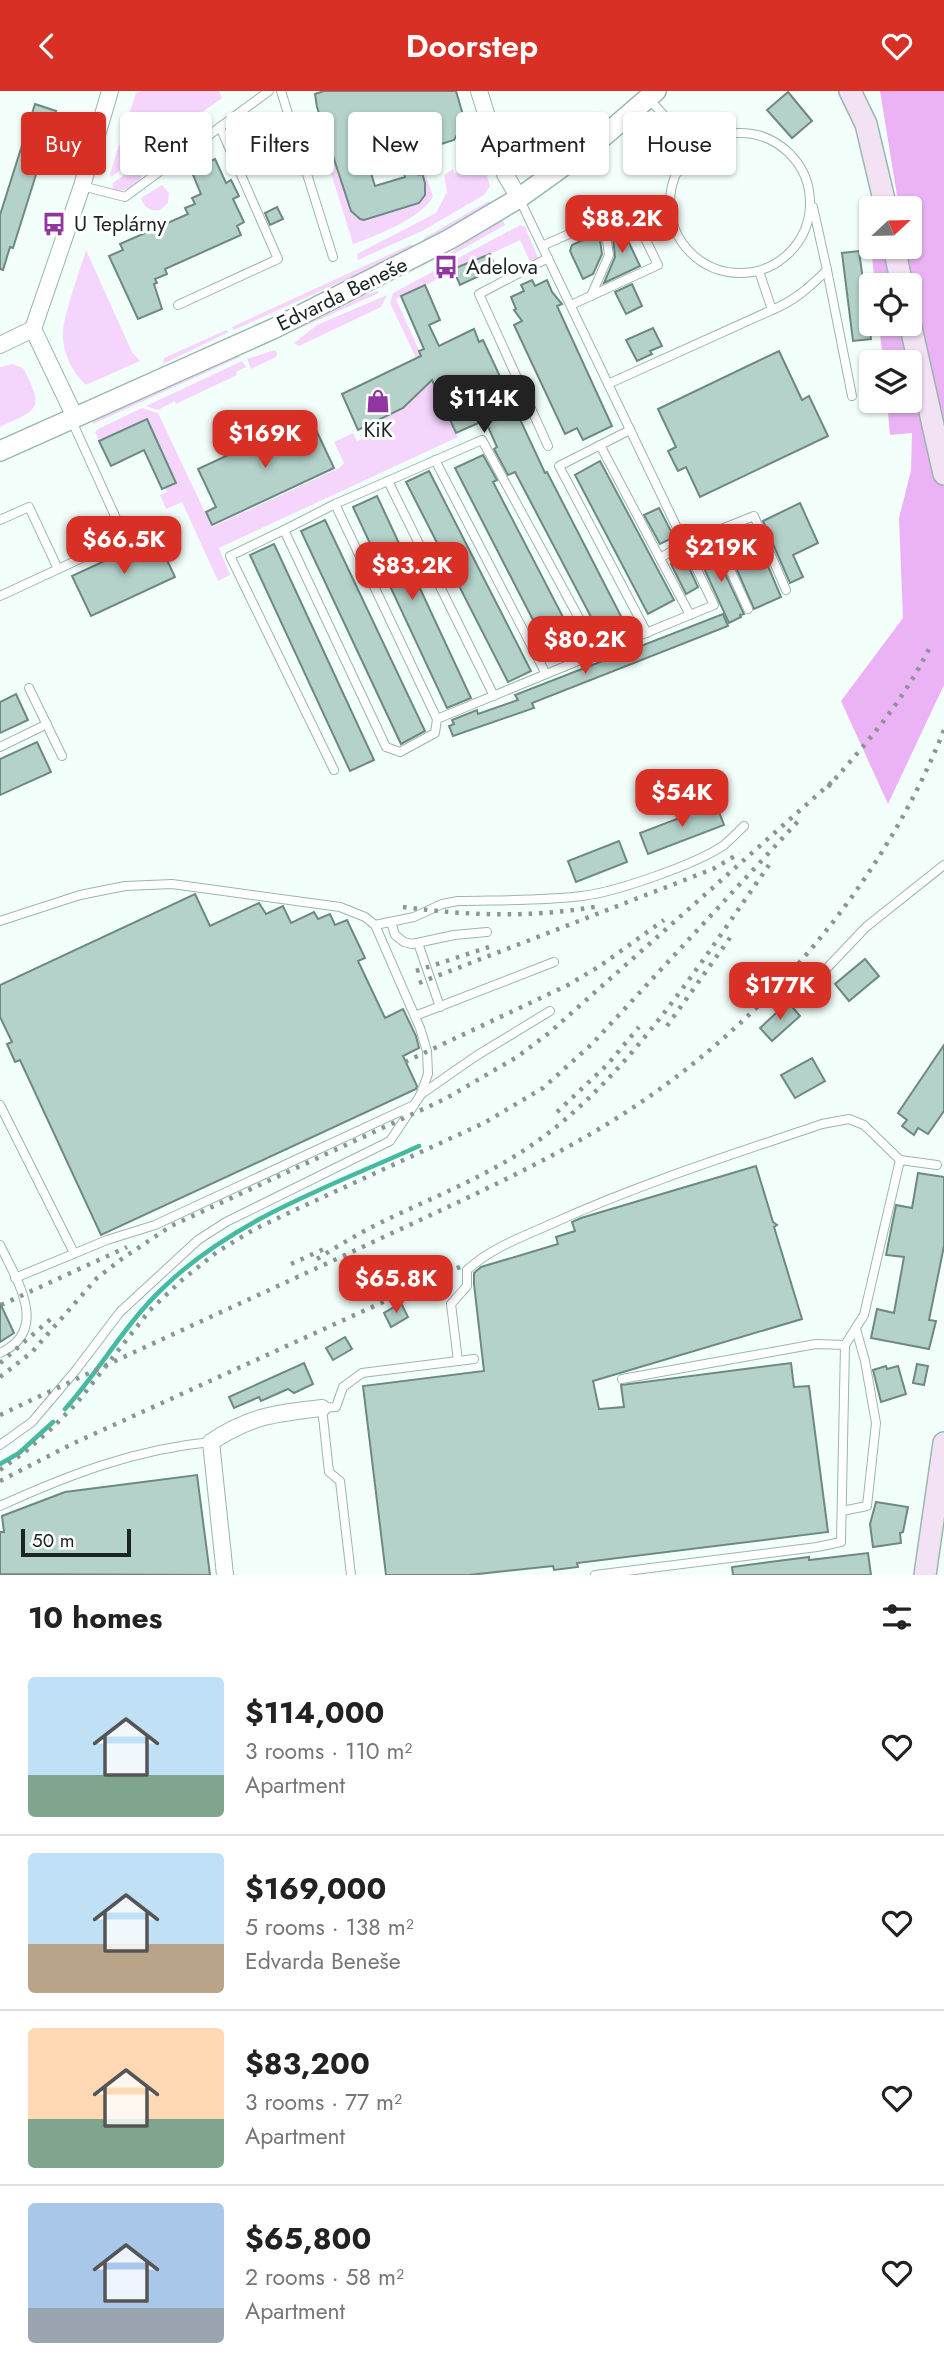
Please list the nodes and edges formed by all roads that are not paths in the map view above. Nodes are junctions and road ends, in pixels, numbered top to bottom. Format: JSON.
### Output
{"nodes":[{"id":1,"x":110,"y":91,"type":"edge"},
{"id":2,"x":270,"y":91,"type":"edge"},
{"id":3,"x":281,"y":91,"type":"edge"},
{"id":4,"x":480,"y":91,"type":"edge"},
{"id":5,"x":850,"y":91,"type":"edge"},
{"id":6,"x":652,"y":94,"type":"edge"},
{"id":7,"x":666,"y":112,"type":"edge"},
{"id":8,"x":220,"y":127,"type":"junction"},
{"id":9,"x":736,"y":132,"type":"edge"},
{"id":10,"x":676,"y":175,"type":"edge"},
{"id":11,"x":82,"y":186,"type":"junction"},
{"id":12,"x":811,"y":196,"type":"junction"},
{"id":13,"x":883,"y":196,"type":"edge"},
{"id":14,"x":519,"y":198,"type":"junction"},
{"id":15,"x":604,"y":218,"type":"junction"},
{"id":16,"x":542,"y":246,"type":"junction"},
{"id":17,"x":333,"y":257,"type":"dead end"},
{"id":18,"x":548,"y":258,"type":"junction"},
{"id":19,"x":827,"y":270,"type":"junction"},
{"id":20,"x":760,"y":271,"type":"junction"},
{"id":21,"x":591,"y":296,"type":"junction"},
{"id":22,"x":178,"y":305,"type":"dead end"},
{"id":23,"x":571,"y":305,"type":"junction"},
{"id":24,"x":772,"y":310,"type":"junction"},
{"id":25,"x":33,"y":329,"type":"junction"},
{"id":26,"x":913,"y":336,"type":"edge"},
{"id":27,"x":0,"y":345,"type":"edge"},
{"id":28,"x":608,"y":384,"type":"junction"},
{"id":29,"x":852,"y":396,"type":"dead end"},
{"id":30,"x":73,"y":418,"type":"junction"},
{"id":31,"x":630,"y":430,"type":"junction"},
{"id":32,"x":600,"y":445,"type":"junction"},
{"id":33,"x":548,"y":446,"type":"dead end"},
{"id":34,"x":0,"y":451,"type":"edge"},
{"id":35,"x":435,"y":460,"type":"junction"},
{"id":36,"x":944,"y":474,"type":"edge"},
{"id":37,"x":388,"y":481,"type":"junction"},
{"id":38,"x":335,"y":504,"type":"junction"},
{"id":39,"x":0,"y":520,"type":"edge"},
{"id":40,"x":284,"y":530,"type":"junction"},
{"id":41,"x":713,"y":532,"type":"junction"},
{"id":42,"x":684,"y":544,"type":"junction"},
{"id":43,"x":660,"y":558,"type":"junction"},
{"id":44,"x":58,"y":569,"type":"junction"},
{"id":45,"x":786,"y":590,"type":"dead end"},
{"id":46,"x":0,"y":596,"type":"edge"},
{"id":47,"x":748,"y":609,"type":"dead end"},
{"id":48,"x":690,"y":615,"type":"junction"},
{"id":49,"x":646,"y":633,"type":"junction"},
{"id":50,"x":598,"y":653,"type":"junction"},
{"id":51,"x":546,"y":674,"type":"junction"},
{"id":52,"x":29,"y":688,"type":"dead end"},
{"id":53,"x":494,"y":696,"type":"junction"},
{"id":54,"x":437,"y":719,"type":"junction"},
{"id":55,"x":47,"y":724,"type":"junction"},
{"id":56,"x":0,"y":747,"type":"edge"},
{"id":57,"x":62,"y":756,"type":"dead end"},
{"id":58,"x":334,"y":770,"type":"dead end"},
{"id":59,"x":744,"y":827,"type":"dead end"},
{"id":60,"x":944,"y":865,"type":"edge"},
{"id":61,"x":0,"y":921,"type":"edge"},
{"id":62,"x":391,"y":922,"type":"junction"},
{"id":63,"x":375,"y":925,"type":"junction"},
{"id":64,"x":487,"y":932,"type":"dead end"},
{"id":65,"x":418,"y":943,"type":"junction"},
{"id":66,"x":554,"y":962,"type":"dead end"},
{"id":67,"x":810,"y":986,"type":"dead end"},
{"id":68,"x":440,"y":1007,"type":"junction"},
{"id":69,"x":550,"y":1011,"type":"dead end"},
{"id":70,"x":415,"y":1016,"type":"junction"},
{"id":71,"x":420,"y":1096,"type":"junction"},
{"id":72,"x":0,"y":1105,"type":"edge"},
{"id":73,"x":414,"y":1105,"type":"junction"},
{"id":74,"x":900,"y":1160,"type":"junction"},
{"id":75,"x":937,"y":1165,"type":"dead end"},
{"id":76,"x":0,"y":1245,"type":"edge"},
{"id":77,"x":74,"y":1253,"type":"junction"},
{"id":78,"x":15,"y":1278,"type":"junction"},
{"id":79,"x":856,"y":1329,"type":"junction"},
{"id":80,"x":845,"y":1345,"type":"junction"},
{"id":81,"x":0,"y":1353,"type":"edge"},
{"id":82,"x":474,"y":1359,"type":"dead end"},
{"id":83,"x":458,"y":1361,"type":"junction"},
{"id":84,"x":622,"y":1379,"type":"dead end"},
{"id":85,"x":322,"y":1408,"type":"junction"},
{"id":86,"x":211,"y":1442,"type":"junction"},
{"id":87,"x":944,"y":1443,"type":"edge"},
{"id":88,"x":0,"y":1445,"type":"edge"},
{"id":89,"x":941,"y":1504,"type":"edge"},
{"id":90,"x":0,"y":1506,"type":"edge"},
{"id":91,"x":842,"y":1511,"type":"junction"},
{"id":92,"x":225,"y":1575,"type":"edge"},
{"id":93,"x":351,"y":1575,"type":"edge"},
{"id":94,"x":595,"y":1575,"type":"edge"},
{"id":95,"x":925,"y":1575,"type":"edge"}],
"edges":[{"from":1,"to":11,"type":"street"},
{"from":2,"to":8,"type":"lane"},
{"from":3,"to":17,"type":"lane"},
{"from":4,"to":14,"type":"street"},
{"from":5,"to":13,"type":"main road"},
{"from":6,"to":7,"type":"lane"},
{"from":6,"to":14,"type":"street","name":"Edvarda Beneše"},
{"from":8,"to":11,"type":"lane"},
{"from":8,"to":22,"type":"lane"},
{"from":9,"to":12,"type":"lane"},
{"from":10,"to":20,"type":"lane"},
{"from":11,"to":25,"type":"street"},
{"from":12,"to":19,"type":"lane"},
{"from":12,"to":20,"type":"lane"},
{"from":14,"to":16,"type":"lane"},
{"from":14,"to":30,"type":"street","name":"Edvarda Beneše"},
{"from":15,"to":16,"type":"lane"},
{"from":15,"to":21,"type":"lane"},
{"from":15,"to":21,"type":"lane"},
{"from":16,"to":18,"type":"lane"},
{"from":18,"to":23,"type":"lane"},
{"from":18,"to":33,"type":"lane"},
{"from":19,"to":24,"type":"lane"},
{"from":19,"to":29,"type":"lane"},
{"from":20,"to":24,"type":"lane"},
{"from":21,"to":23,"type":"lane"},
{"from":23,"to":28,"type":"lane"},
{"from":24,"to":28,"type":"lane"},
{"from":25,"to":27,"type":"street"},
{"from":25,"to":30,"type":"street"},
{"from":26,"to":36,"type":"main road"},
{"from":28,"to":31,"type":"lane"},
{"from":30,"to":34,"type":"street","name":"Edvarda Beneše"},
{"from":30,"to":44,"type":"lane"},
{"from":31,"to":32,"type":"lane"},
{"from":31,"to":42,"type":"lane"},
{"from":32,"to":43,"type":"lane"},
{"from":32,"to":49,"type":"lane"},
{"from":35,"to":37,"type":"lane"},
{"from":35,"to":50,"type":"lane"},
{"from":35,"to":51,"type":"lane"},
{"from":37,"to":38,"type":"lane"},
{"from":37,"to":53,"type":"lane"},
{"from":38,"to":40,"type":"lane"},
{"from":38,"to":54,"type":"lane"},
{"from":39,"to":44,"type":"lane"},
{"from":40,"to":54,"type":"lane"},
{"from":40,"to":58,"type":"lane"},
{"from":41,"to":42,"type":"lane"},
{"from":41,"to":45,"type":"lane"},
{"from":41,"to":47,"type":"lane"},
{"from":42,"to":43,"type":"lane"},
{"from":42,"to":48,"type":"lane"},
{"from":43,"to":48,"type":"lane"},
{"from":44,"to":46,"type":"lane"},
{"from":48,"to":49,"type":"lane"},
{"from":49,"to":50,"type":"lane"},
{"from":50,"to":51,"type":"lane"},
{"from":51,"to":53,"type":"lane"},
{"from":52,"to":55,"type":"lane"},
{"from":53,"to":54,"type":"lane"},
{"from":55,"to":56,"type":"lane"},
{"from":55,"to":57,"type":"lane"},
{"from":59,"to":62,"type":"lane"},
{"from":60,"to":67,"type":"lane"},
{"from":61,"to":63,"type":"lane"},
{"from":62,"to":63,"type":"lane"},
{"from":62,"to":65,"type":"lane"},
{"from":63,"to":70,"type":"lane"},
{"from":64,"to":65,"type":"lane"},
{"from":65,"to":68,"type":"lane"},
{"from":66,"to":68,"type":"lane"},
{"from":68,"to":70,"type":"lane"},
{"from":69,"to":71,"type":"lane"},
{"from":70,"to":71,"type":"lane"},
{"from":71,"to":73,"type":"lane"},
{"from":72,"to":77,"type":"lane"},
{"from":73,"to":77,"type":"lane"},
{"from":73,"to":88,"type":"lane"},
{"from":74,"to":75,"type":"lane"},
{"from":74,"to":79,"type":"lane"},
{"from":74,"to":83,"type":"lane"},
{"from":76,"to":78,"type":"lane"},
{"from":77,"to":78,"type":"lane"},
{"from":78,"to":81,"type":"lane"},
{"from":79,"to":80,"type":"lane"},
{"from":79,"to":91,"type":"lane"},
{"from":80,"to":84,"type":"lane"},
{"from":80,"to":91,"type":"lane"},
{"from":82,"to":83,"type":"lane"},
{"from":83,"to":85,"type":"lane"},
{"from":85,"to":86,"type":"street"},
{"from":85,"to":93,"type":"lane"},
{"from":86,"to":90,"type":"lane"},
{"from":86,"to":92,"type":"street"},
{"from":87,"to":89,"type":"main road"},
{"from":89,"to":95,"type":"main road"},
{"from":91,"to":94,"type":"lane"}]}
